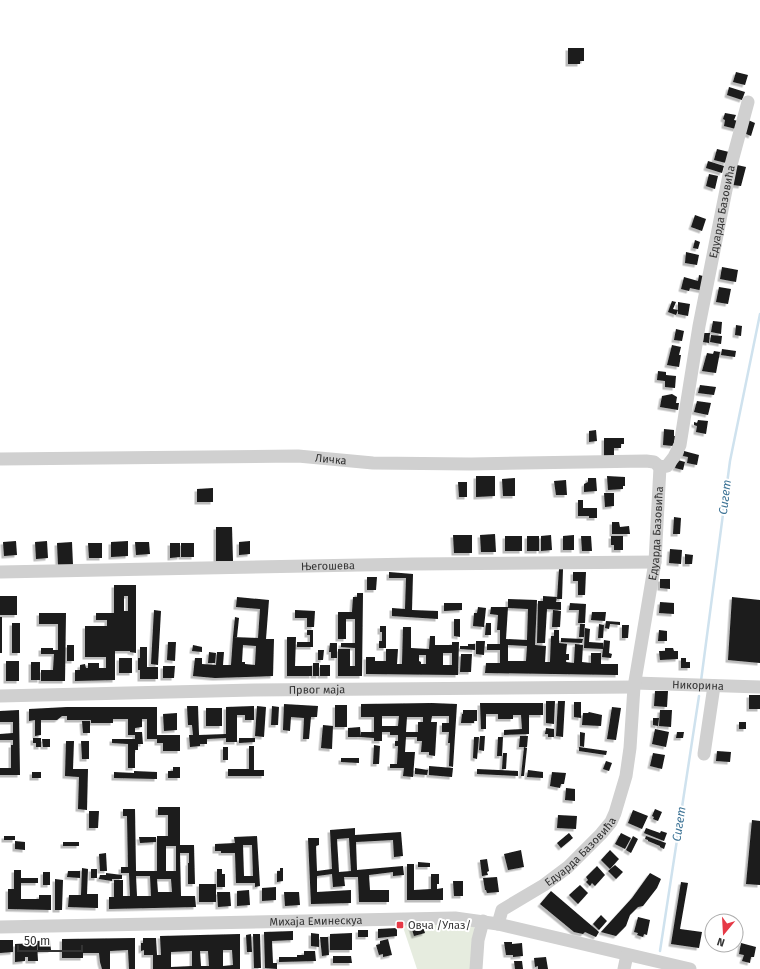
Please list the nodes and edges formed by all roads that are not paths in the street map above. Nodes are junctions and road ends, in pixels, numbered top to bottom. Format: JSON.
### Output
{"nodes":[{"id":1,"x":748,"y":102,"type":"dead end"},
{"id":2,"x":0,"y":459,"type":"edge"},
{"id":3,"x":660,"y":468,"type":"junction"},
{"id":4,"x":655,"y":562,"type":"junction"},
{"id":5,"x":0,"y":572,"type":"edge"},
{"id":6,"x":635,"y":685,"type":"junction"},
{"id":7,"x":714,"y":686,"type":"junction"},
{"id":8,"x":760,"y":688,"type":"edge"},
{"id":9,"x":0,"y":696,"type":"edge"},
{"id":10,"x":704,"y":754,"type":"dead end"},
{"id":11,"x":483,"y":921,"type":"junction"},
{"id":12,"x":498,"y":924,"type":"junction"},
{"id":13,"x":0,"y":927,"type":"edge"},
{"id":14,"x":627,"y":955,"type":"junction"},
{"id":15,"x":669,"y":967,"type":"edge"},
{"id":16,"x":476,"y":969,"type":"edge"},
{"id":17,"x":624,"y":969,"type":"edge"},
{"id":18,"x":690,"y":969,"type":"edge"}],
"edges":[{"from":1,"to":3,"type":"street","name":"Едуарда Базовића"},
{"from":2,"to":3,"type":"street","name":"Личка"},
{"from":3,"to":4,"type":"street","name":"Едуарда Базовића"},
{"from":4,"to":5,"type":"street","name":"Његошева"},
{"from":4,"to":6,"type":"street","name":"Едуарда Базовића"},
{"from":6,"to":7,"type":"street","name":"Никорина"},
{"from":6,"to":9,"type":"street","name":"Првог маја"},
{"from":6,"to":12,"type":"street","name":"Едуарда Базовића"},
{"from":7,"to":8,"type":"street","name":"Никорина"},
{"from":7,"to":10,"type":"street"},
{"from":11,"to":12,"type":"street","name":"Михаја Еминескуа"},
{"from":11,"to":13,"type":"street","name":"Михаја Еминескуа"},
{"from":11,"to":16,"type":"street"},
{"from":12,"to":14,"type":"street","name":"Михаја Еминескуа"},
{"from":14,"to":15,"type":"street","name":"Михаја Еминескуа"},
{"from":14,"to":17,"type":"street"},
{"from":15,"to":18,"type":"street","name":"Михаја Еминескуа"}]}
